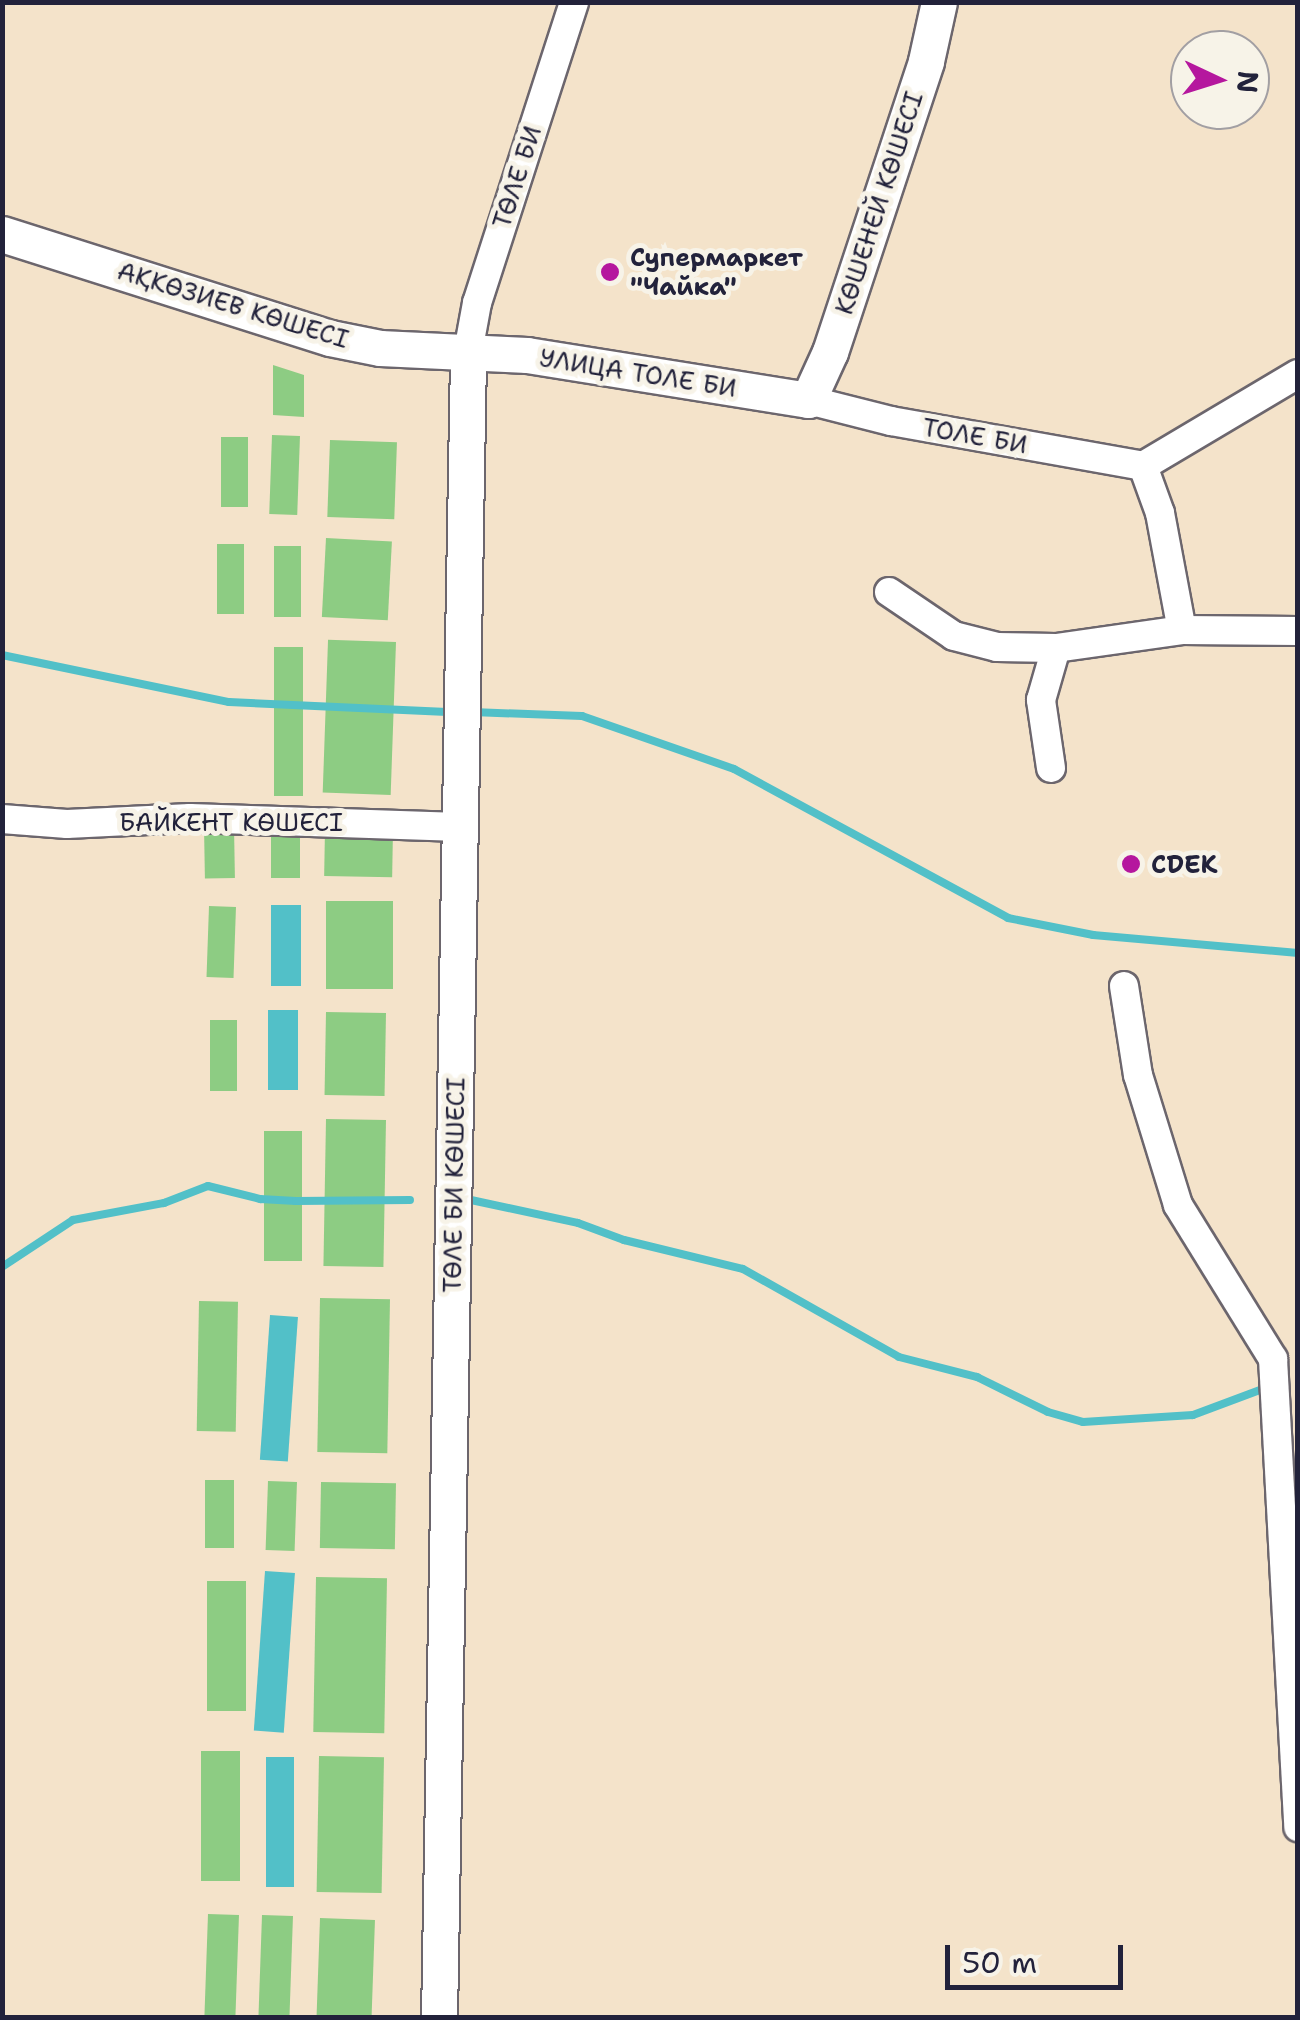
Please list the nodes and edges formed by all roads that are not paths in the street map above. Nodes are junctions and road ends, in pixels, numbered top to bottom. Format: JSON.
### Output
{"nodes":[{"id":1,"x":574,"y":2,"type":"edge"},
{"id":2,"x":939,"y":2,"type":"edge"},
{"id":3,"x":2,"y":234,"type":"edge"},
{"id":4,"x":468,"y":352,"type":"junction"},
{"id":5,"x":1298,"y":374,"type":"edge"},
{"id":6,"x":808,"y":400,"type":"junction"},
{"id":7,"x":1144,"y":466,"type":"junction"},
{"id":8,"x":889,"y":592,"type":"dead end"},
{"id":9,"x":1182,"y":630,"type":"junction"},
{"id":10,"x":1298,"y":631,"type":"edge"},
{"id":11,"x":1056,"y":648,"type":"junction"},
{"id":12,"x":1051,"y":768,"type":"dead end"},
{"id":13,"x":2,"y":819,"type":"edge"},
{"id":14,"x":460,"y":826,"type":"junction"},
{"id":15,"x":1124,"y":986,"type":"dead end"},
{"id":16,"x":1250,"y":1344,"type":"dead end"},
{"id":17,"x":1270,"y":1430,"type":"dead end"},
{"id":18,"x":1290,"y":1538,"type":"edge"},
{"id":19,"x":1298,"y":1828,"type":"edge"},
{"id":20,"x":439,"y":2018,"type":"edge"}],
"edges":[{"from":1,"to":4,"type":"street","name":"ТӨЛЕ БИ"},
{"from":2,"to":6,"type":"main road","name":"КӨШЕНЕЙ КӨШЕСІ"},
{"from":3,"to":4,"type":"main road","name":"АҚКӨЗИЕВ КӨШЕСІ"},
{"from":4,"to":6,"type":"main road","name":"УЛИЦА ТОЛЕ БИ"},
{"from":4,"to":14,"type":"main road","name":"ТӨЛЕ БИ КӨШЕСІ"},
{"from":5,"to":7,"type":"street"},
{"from":6,"to":7,"type":"street","name":"ТОЛЕ БИ"},
{"from":7,"to":9,"type":"street"},
{"from":8,"to":11,"type":"street"},
{"from":9,"to":10,"type":"street"},
{"from":9,"to":11,"type":"street"},
{"from":11,"to":12,"type":"street"},
{"from":13,"to":14,"type":"street","name":"БАЙКЕНТ КӨШЕСІ"},
{"from":14,"to":20,"type":"main road","name":"ТӨЛЕ БИ КӨШЕСІ"},
{"from":15,"to":18,"type":"street"},
{"from":16,"to":17,"type":"street"},
{"from":18,"to":19,"type":"street"}]}
